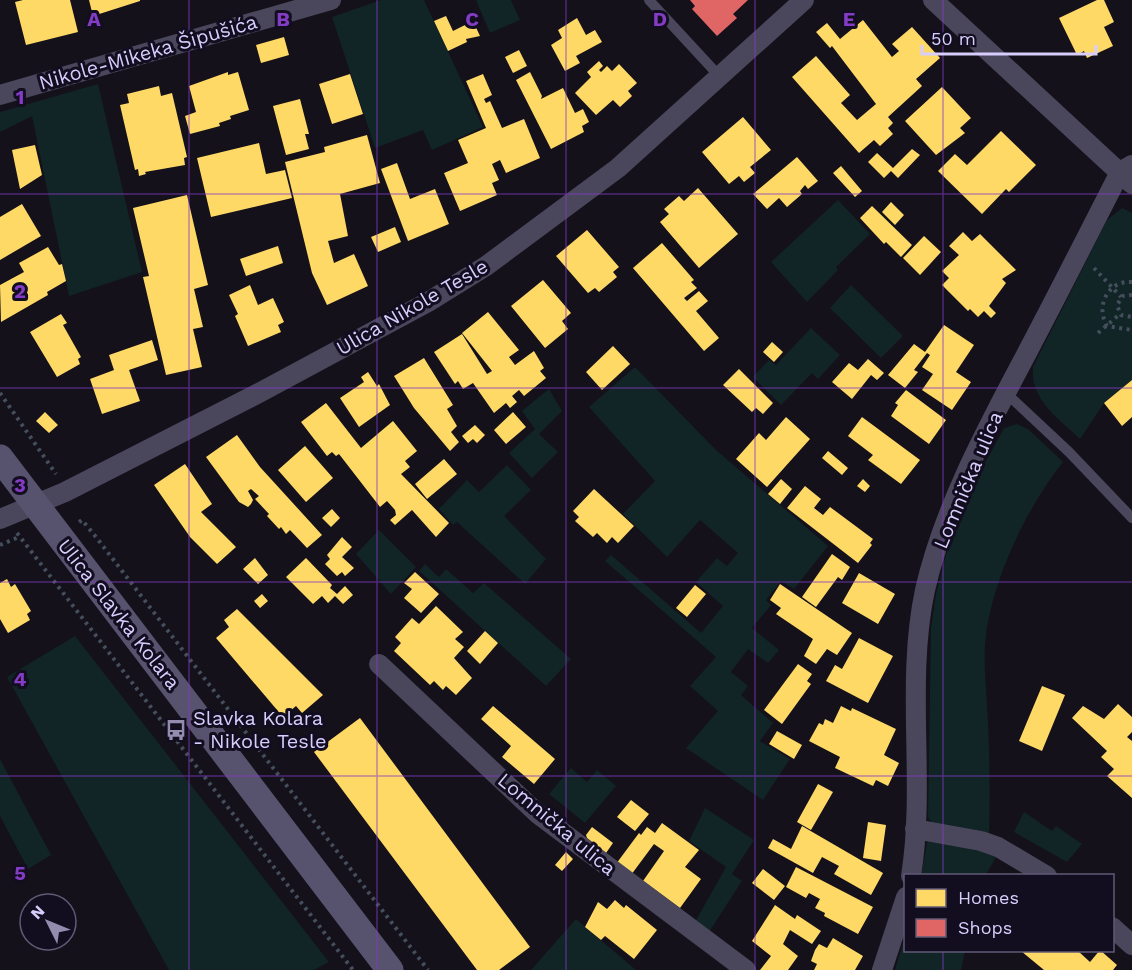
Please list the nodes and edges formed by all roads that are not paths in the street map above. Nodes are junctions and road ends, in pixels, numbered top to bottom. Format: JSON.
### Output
{"nodes":[{"id":1,"x":332,"y":0,"type":"edge"},
{"id":2,"x":649,"y":0,"type":"edge"},
{"id":3,"x":933,"y":0,"type":"edge"},
{"id":4,"x":799,"y":2,"type":"edge"},
{"id":5,"x":721,"y":78,"type":"junction"},
{"id":6,"x":0,"y":95,"type":"edge"},
{"id":7,"x":1128,"y":174,"type":"edge"},
{"id":8,"x":1006,"y":393,"type":"junction"},
{"id":9,"x":0,"y":458,"type":"edge"},
{"id":10,"x":34,"y":503,"type":"junction"},
{"id":11,"x":1132,"y":518,"type":"edge"},
{"id":12,"x":0,"y":519,"type":"edge"},
{"id":13,"x":379,"y":664,"type":"dead end"},
{"id":14,"x":915,"y":829,"type":"junction"},
{"id":15,"x":911,"y":874,"type":"edge"},
{"id":16,"x":1044,"y":874,"type":"edge"},
{"id":17,"x":904,"y":903,"type":"edge"},
{"id":18,"x":1114,"y":928,"type":"edge"},
{"id":19,"x":1132,"y":945,"type":"edge"},
{"id":20,"x":390,"y":970,"type":"edge"},
{"id":21,"x":746,"y":970,"type":"edge"},
{"id":22,"x":882,"y":970,"type":"edge"}],
"edges":[{"from":1,"to":6,"type":"street","name":"Nikole-Mikeka Šipušića"},
{"from":2,"to":5,"type":"lane"},
{"from":3,"to":7,"type":"street"},
{"from":4,"to":5,"type":"street","name":"Ulica Nikole Tesle"},
{"from":5,"to":10,"type":"street","name":"Ulica Nikole Tesle"},
{"from":7,"to":8,"type":"street","name":"Lomnička ulica"},
{"from":8,"to":11,"type":"lane"},
{"from":8,"to":14,"type":"street","name":"Lomnička ulica"},
{"from":9,"to":10,"type":"main road","name":"Ulica Slavka Kolara"},
{"from":10,"to":12,"type":"street","name":"Ulica Nikole Tesle"},
{"from":10,"to":20,"type":"main road","name":"Ulica Slavka Kolara"},
{"from":13,"to":21,"type":"street","name":"Lomnička ulica"},
{"from":14,"to":15,"type":"street","name":"Lomnička ulica"},
{"from":14,"to":16,"type":"street"},
{"from":17,"to":22,"type":"street"},
{"from":18,"to":19,"type":"street"}]}
